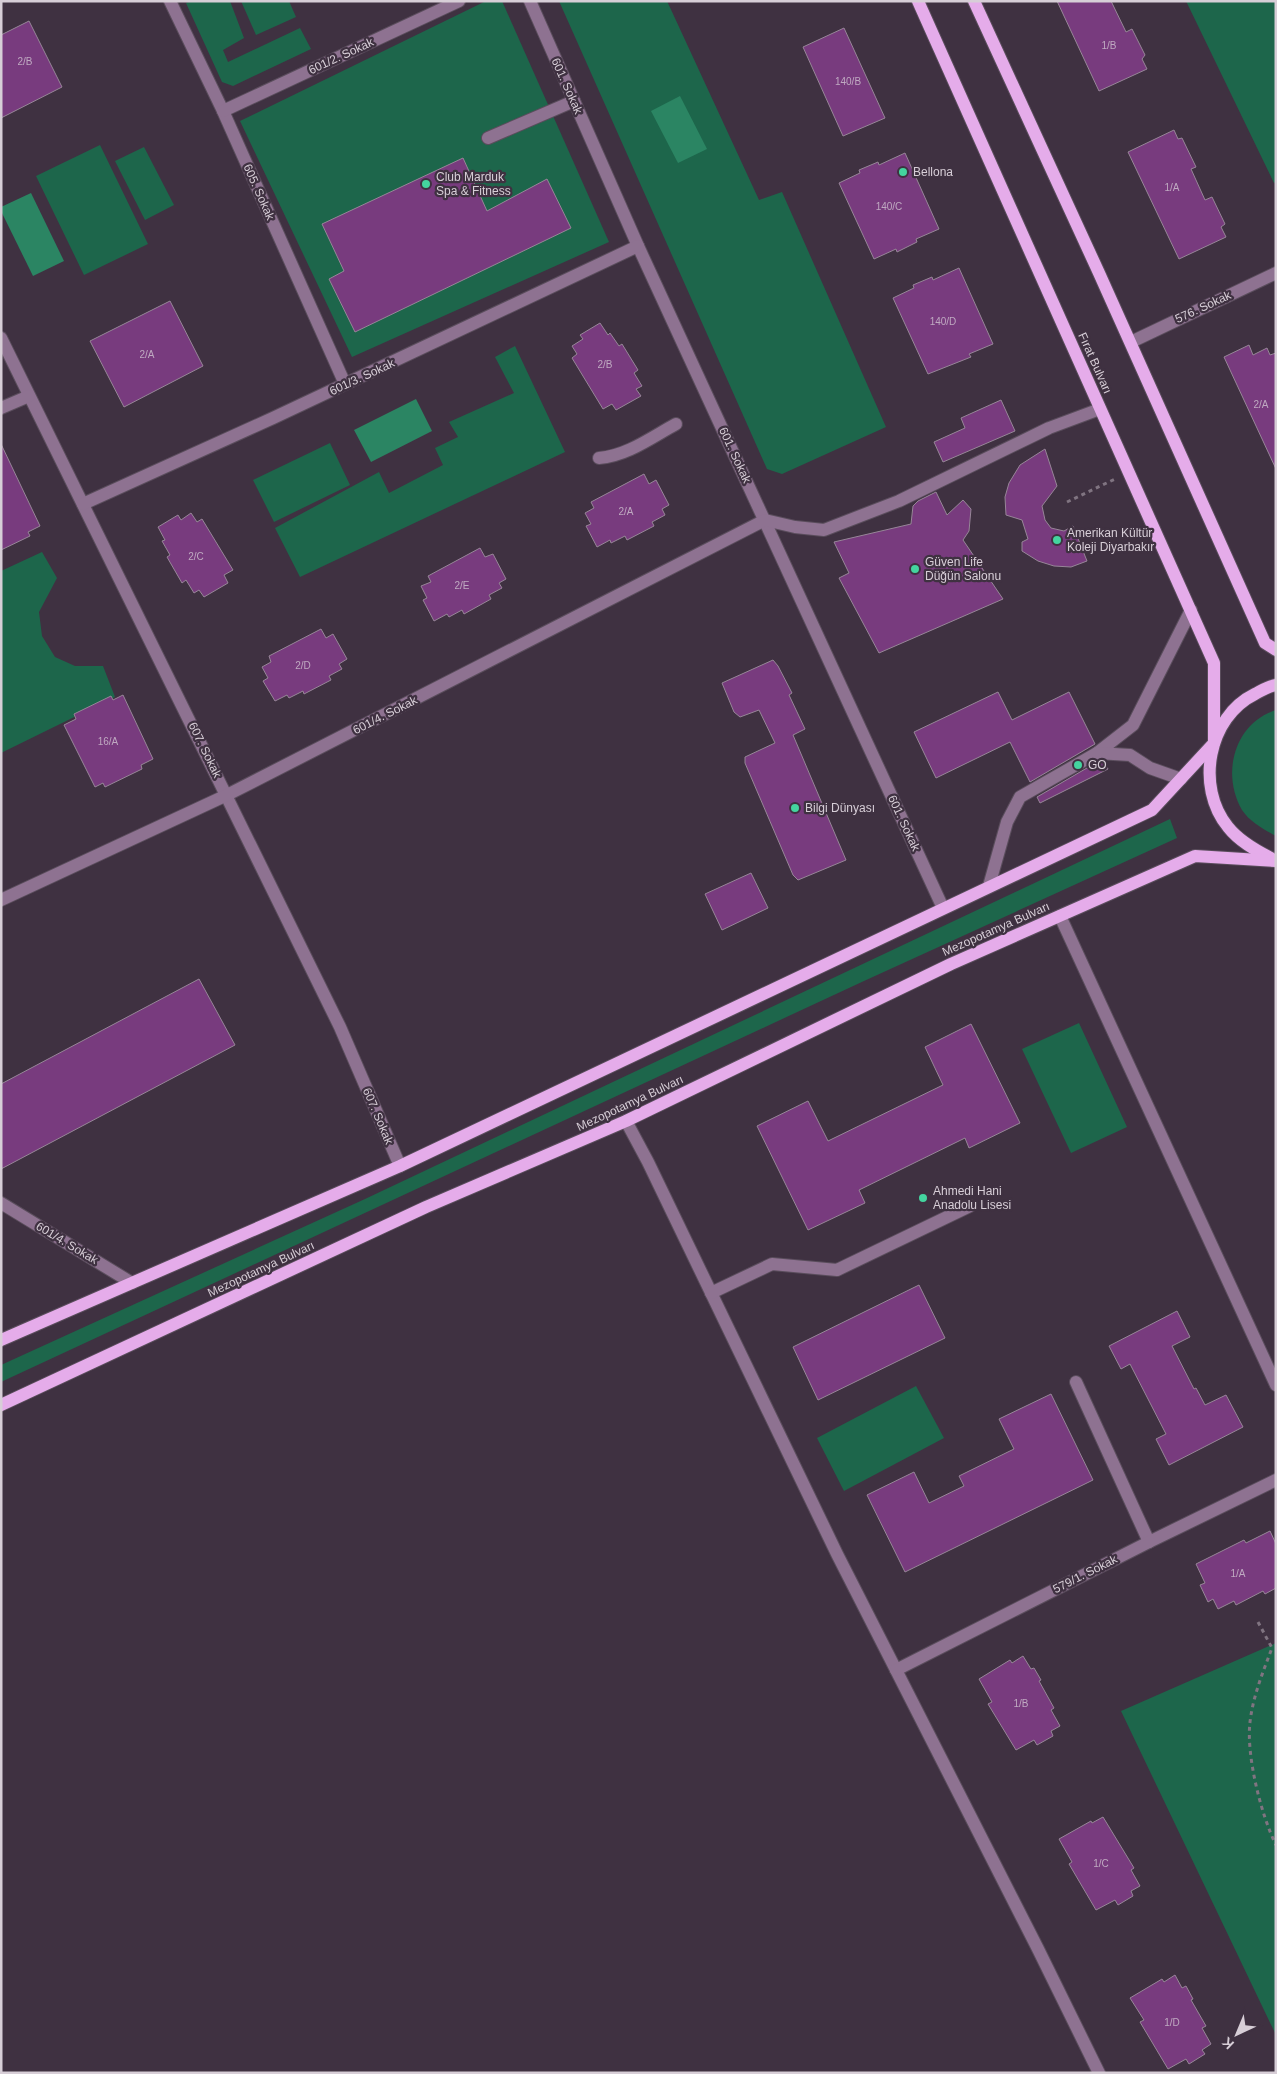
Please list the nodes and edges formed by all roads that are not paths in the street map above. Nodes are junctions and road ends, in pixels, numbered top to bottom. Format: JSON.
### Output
{"nodes":[{"id":1,"x":170,"y":1,"type":"edge"},
{"id":2,"x":459,"y":1,"type":"edge"},
{"id":3,"x":530,"y":1,"type":"edge"},
{"id":4,"x":918,"y":1,"type":"edge"},
{"id":5,"x":974,"y":1,"type":"edge"},
{"id":6,"x":574,"y":101,"type":"junction"},
{"id":7,"x":223,"y":110,"type":"junction"},
{"id":8,"x":488,"y":138,"type":"dead end"},
{"id":9,"x":638,"y":246,"type":"junction"},
{"id":10,"x":1276,"y":273,"type":"edge"},
{"id":11,"x":1,"y":338,"type":"edge"},
{"id":12,"x":1130,"y":342,"type":"junction"},
{"id":13,"x":345,"y":384,"type":"junction"},
{"id":14,"x":29,"y":396,"type":"junction"},
{"id":15,"x":1,"y":408,"type":"edge"},
{"id":16,"x":1100,"y":409,"type":"junction"},
{"id":17,"x":676,"y":424,"type":"dead end"},
{"id":18,"x":599,"y":458,"type":"dead end"},
{"id":19,"x":84,"y":504,"type":"junction"},
{"id":20,"x":764,"y":520,"type":"junction"},
{"id":21,"x":1191,"y":610,"type":"junction"},
{"id":22,"x":1276,"y":650,"type":"edge"},
{"id":23,"x":1276,"y":685,"type":"edge"},
{"id":24,"x":1214,"y":743,"type":"junction"},
{"id":25,"x":1097,"y":753,"type":"junction"},
{"id":26,"x":1181,"y":779,"type":"junction"},
{"id":27,"x":227,"y":795,"type":"junction"},
{"id":28,"x":1276,"y":861,"type":"edge"},
{"id":29,"x":989,"y":886,"type":"junction"},
{"id":30,"x":1,"y":900,"type":"edge"},
{"id":31,"x":943,"y":908,"type":"junction"},
{"id":32,"x":1060,"y":916,"type":"junction"},
{"id":33,"x":626,"y":1121,"type":"junction"},
{"id":34,"x":400,"y":1166,"type":"junction"},
{"id":35,"x":1,"y":1203,"type":"edge"},
{"id":36,"x":970,"y":1206,"type":"dead end"},
{"id":37,"x":132,"y":1283,"type":"junction"},
{"id":38,"x":711,"y":1293,"type":"junction"},
{"id":39,"x":1,"y":1340,"type":"edge"},
{"id":40,"x":1076,"y":1382,"type":"dead end"},
{"id":41,"x":1276,"y":1385,"type":"edge"},
{"id":42,"x":1,"y":1405,"type":"edge"},
{"id":43,"x":1276,"y":1480,"type":"edge"},
{"id":44,"x":1149,"y":1542,"type":"junction"},
{"id":45,"x":896,"y":1670,"type":"junction"},
{"id":46,"x":1099,"y":2073,"type":"edge"}],
"edges":[{"from":1,"to":7,"type":"street","name":"605. Sokak"},
{"from":2,"to":7,"type":"street","name":"601/2. Sokak"},
{"from":3,"to":6,"type":"street","name":"601. Sokak"},
{"from":4,"to":16,"type":"main road","name":"Fırat Bulvarı"},
{"from":5,"to":12,"type":"main road"},
{"from":6,"to":8,"type":"street"},
{"from":6,"to":9,"type":"street","name":"601. Sokak"},
{"from":7,"to":13,"type":"street","name":"605. Sokak"},
{"from":9,"to":13,"type":"street","name":"601/3. Sokak"},
{"from":9,"to":20,"type":"street","name":"601. Sokak"},
{"from":10,"to":12,"type":"street","name":"576. Sokak"},
{"from":11,"to":14,"type":"street","name":"607. Sokak"},
{"from":12,"to":22,"type":"main road"},
{"from":13,"to":19,"type":"street","name":"601/3. Sokak"},
{"from":14,"to":15,"type":"street"},
{"from":14,"to":19,"type":"street","name":"607. Sokak"},
{"from":16,"to":20,"type":"street"},
{"from":16,"to":21,"type":"main road","name":"Fırat Bulvarı"},
{"from":17,"to":18,"type":"street"},
{"from":19,"to":27,"type":"street","name":"607. Sokak"},
{"from":20,"to":27,"type":"street","name":"601/4. Sokak"},
{"from":20,"to":31,"type":"street","name":"601. Sokak"},
{"from":21,"to":24,"type":"main road","name":"Fırat Bulvarı"},
{"from":21,"to":25,"type":"street"},
{"from":23,"to":24,"type":"main road"},
{"from":24,"to":26,"type":"main road"},
{"from":24,"to":28,"type":"main road"},
{"from":25,"to":26,"type":"street"},
{"from":25,"to":29,"type":"street"},
{"from":26,"to":29,"type":"main road"},
{"from":27,"to":30,"type":"street","name":"601/4. Sokak"},
{"from":27,"to":34,"type":"street","name":"607. Sokak"},
{"from":28,"to":32,"type":"main road","name":"Mezopotamya Bulvarı"},
{"from":29,"to":31,"type":"main road"},
{"from":31,"to":34,"type":"main road"},
{"from":32,"to":33,"type":"main road","name":"Mezopotamya Bulvarı"},
{"from":32,"to":41,"type":"street"},
{"from":33,"to":38,"type":"street"},
{"from":33,"to":42,"type":"main road","name":"Mezopotamya Bulvarı"},
{"from":34,"to":37,"type":"main road"},
{"from":35,"to":37,"type":"street","name":"601/4. Sokak"},
{"from":36,"to":38,"type":"street"},
{"from":37,"to":39,"type":"main road"},
{"from":38,"to":45,"type":"street"},
{"from":40,"to":44,"type":"street"},
{"from":43,"to":44,"type":"street","name":"579/1. Sokak"},
{"from":44,"to":45,"type":"street","name":"579/1. Sokak"},
{"from":45,"to":46,"type":"street"}]}
